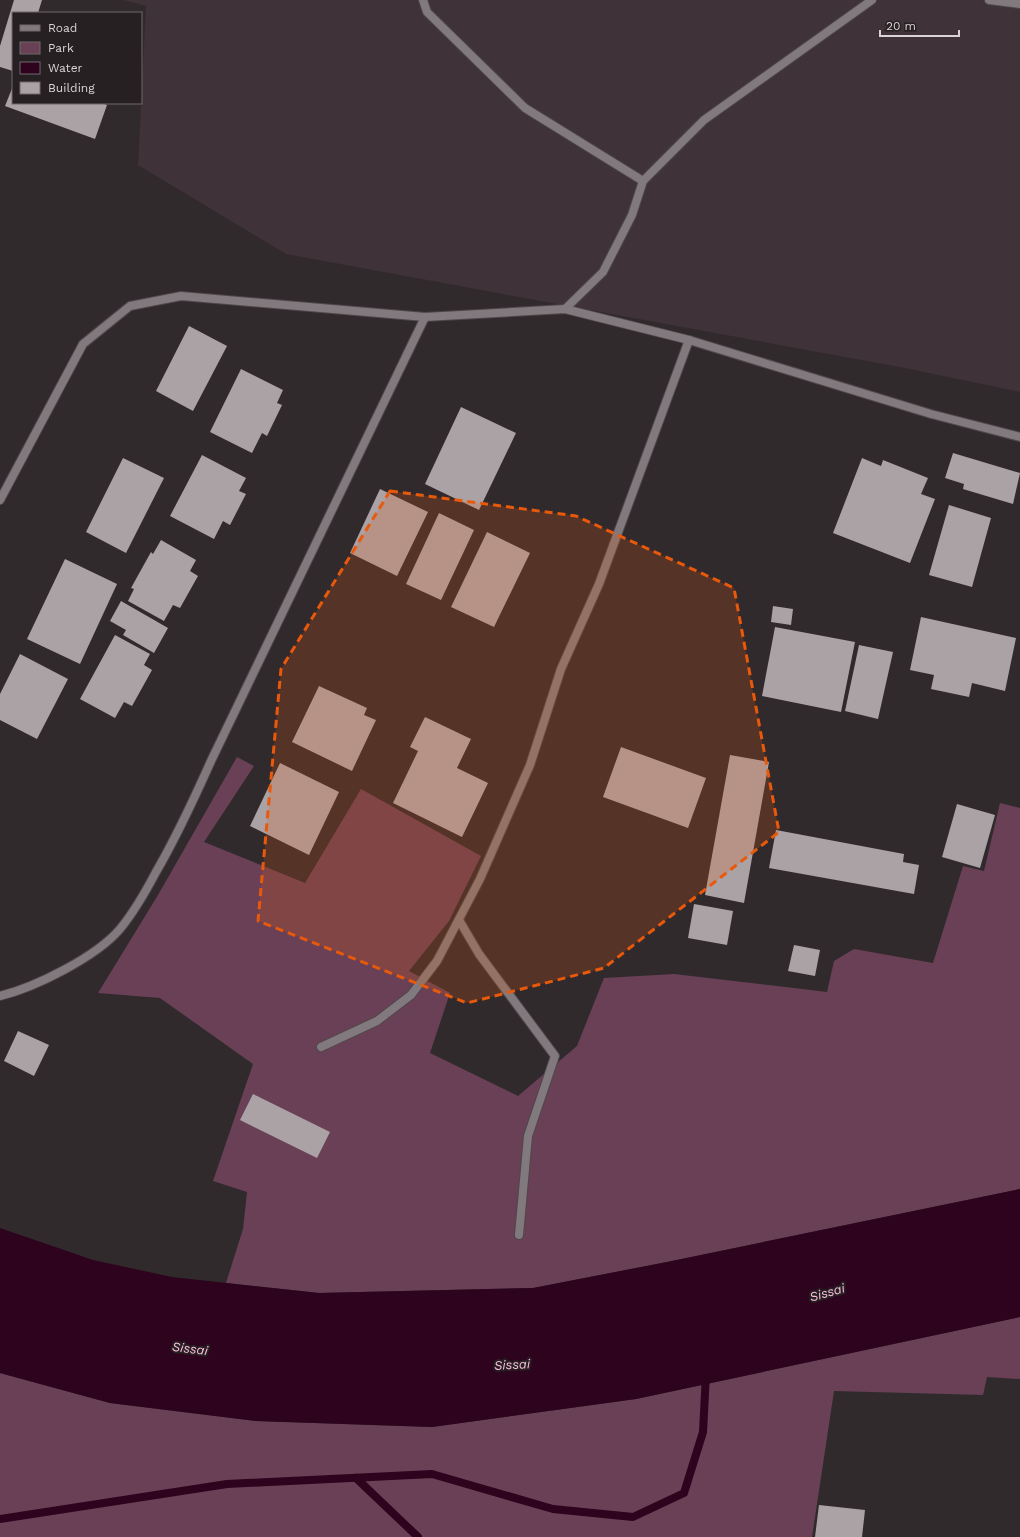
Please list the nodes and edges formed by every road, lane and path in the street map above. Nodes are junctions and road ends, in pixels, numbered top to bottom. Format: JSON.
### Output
{"nodes":[{"id":1,"x":423,"y":0,"type":"edge"},
{"id":2,"x":872,"y":0,"type":"edge"},
{"id":3,"x":989,"y":0,"type":"edge"},
{"id":4,"x":1020,"y":4,"type":"edge"},
{"id":5,"x":643,"y":181,"type":"junction"},
{"id":6,"x":565,"y":309,"type":"junction"},
{"id":7,"x":425,"y":317,"type":"junction"},
{"id":8,"x":689,"y":340,"type":"junction"},
{"id":9,"x":1020,"y":437,"type":"edge"},
{"id":10,"x":0,"y":500,"type":"edge"},
{"id":11,"x":459,"y":920,"type":"junction"},
{"id":12,"x":0,"y":996,"type":"edge"},
{"id":13,"x":321,"y":1047,"type":"dead end"},
{"id":14,"x":519,"y":1235,"type":"dead end"}],
"edges":[{"from":1,"to":5,"type":"street"},
{"from":2,"to":5,"type":"street"},
{"from":3,"to":4,"type":"street"},
{"from":5,"to":6,"type":"street"},
{"from":6,"to":7,"type":"street"},
{"from":6,"to":8,"type":"street"},
{"from":7,"to":10,"type":"street"},
{"from":7,"to":12,"type":"street"},
{"from":8,"to":9,"type":"street"},
{"from":8,"to":11,"type":"street"},
{"from":11,"to":13,"type":"street"},
{"from":11,"to":14,"type":"street"}]}
